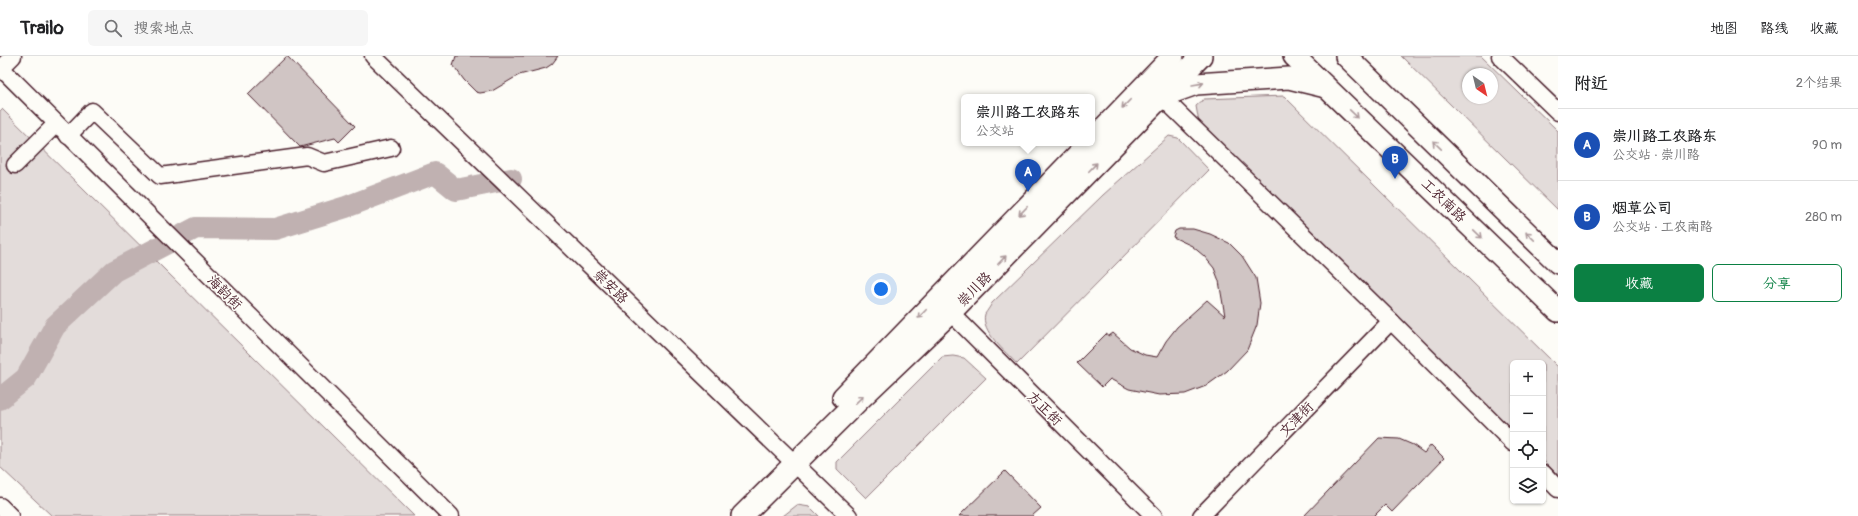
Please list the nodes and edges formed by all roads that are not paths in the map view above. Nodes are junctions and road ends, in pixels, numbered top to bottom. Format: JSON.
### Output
{"nodes":[{"id":1,"x":13,"y":56,"type":"edge"},
{"id":2,"x":373,"y":56,"type":"edge"},
{"id":3,"x":1154,"y":56,"type":"edge"},
{"id":4,"x":1173,"y":56,"type":"edge"},
{"id":5,"x":1201,"y":56,"type":"edge"},
{"id":6,"x":1294,"y":56,"type":"edge"},
{"id":7,"x":1500,"y":56,"type":"edge"},
{"id":8,"x":1347,"y":57,"type":"edge"},
{"id":9,"x":0,"y":68,"type":"edge"},
{"id":10,"x":1148,"y":81,"type":"junction"},
{"id":11,"x":1326,"y":88,"type":"junction"},
{"id":12,"x":1162,"y":96,"type":"junction"},
{"id":13,"x":1558,"y":112,"type":"edge"},
{"id":14,"x":56,"y":124,"type":"junction"},
{"id":15,"x":68,"y":136,"type":"junction"},
{"id":16,"x":1095,"y":137,"type":"edge"},
{"id":17,"x":1086,"y":146,"type":"edge"},
{"id":18,"x":391,"y":148,"type":"dead end"},
{"id":19,"x":15,"y":165,"type":"dead end"},
{"id":20,"x":1558,"y":263,"type":"edge"},
{"id":21,"x":944,"y":306,"type":"junction"},
{"id":22,"x":1558,"y":311,"type":"edge"},
{"id":23,"x":1392,"y":321,"type":"junction"},
{"id":24,"x":1510,"y":440,"type":"edge"},
{"id":25,"x":790,"y":459,"type":"junction"},
{"id":26,"x":1546,"y":477,"type":"edge"},
{"id":27,"x":1558,"y":488,"type":"edge"},
{"id":28,"x":0,"y":506,"type":"edge"},
{"id":29,"x":10,"y":516,"type":"edge"},
{"id":30,"x":451,"y":516,"type":"edge"},
{"id":31,"x":726,"y":516,"type":"edge"},
{"id":32,"x":742,"y":516,"type":"edge"},
{"id":33,"x":849,"y":516,"type":"edge"},
{"id":34,"x":1154,"y":516,"type":"edge"},
{"id":35,"x":1200,"y":516,"type":"edge"}],
"edges":[{"from":1,"to":9,"type":"street"},
{"from":2,"to":25,"type":"street","name":"崇安路"},
{"from":3,"to":10,"type":"main road"},
{"from":4,"to":10,"type":"main road"},
{"from":5,"to":12,"type":"main road","name":"崇川路"},
{"from":6,"to":11,"type":"main road","name":"工农南路"},
{"from":7,"to":13,"type":"street"},
{"from":20,"to":8,"type":"main road","one_way":true},
{"from":9,"to":14,"type":"street","name":"海韵街"},
{"from":10,"to":16,"type":"main road","one_way":true},
{"from":12,"to":11,"type":"main road","one_way":true},
{"from":11,"to":22,"type":"main road","name":"工农南路","one_way":true},
{"from":21,"to":12,"type":"main road","name":"崇川路","one_way":true},
{"from":12,"to":23,"type":"street"},
{"from":14,"to":15,"type":"street","name":"海韵街"},
{"from":14,"to":19,"type":"street"},
{"from":15,"to":18,"type":"street"},
{"from":15,"to":30,"type":"street","name":"海韵街"},
{"from":17,"to":21,"type":"main road","name":"崇川路","one_way":true},
{"from":21,"to":25,"type":"main road","name":"崇川路"},
{"from":21,"to":34,"type":"street","name":"方正街"},
{"from":23,"to":24,"type":"street"},
{"from":23,"to":35,"type":"street","name":"文津街"},
{"from":25,"to":31,"type":"main road","name":"崇川路"},
{"from":25,"to":32,"type":"main road","name":"崇川路"},
{"from":25,"to":33,"type":"street","name":"崇安路"},
{"from":26,"to":27,"type":"street"},
{"from":28,"to":29,"type":"street"}]}
